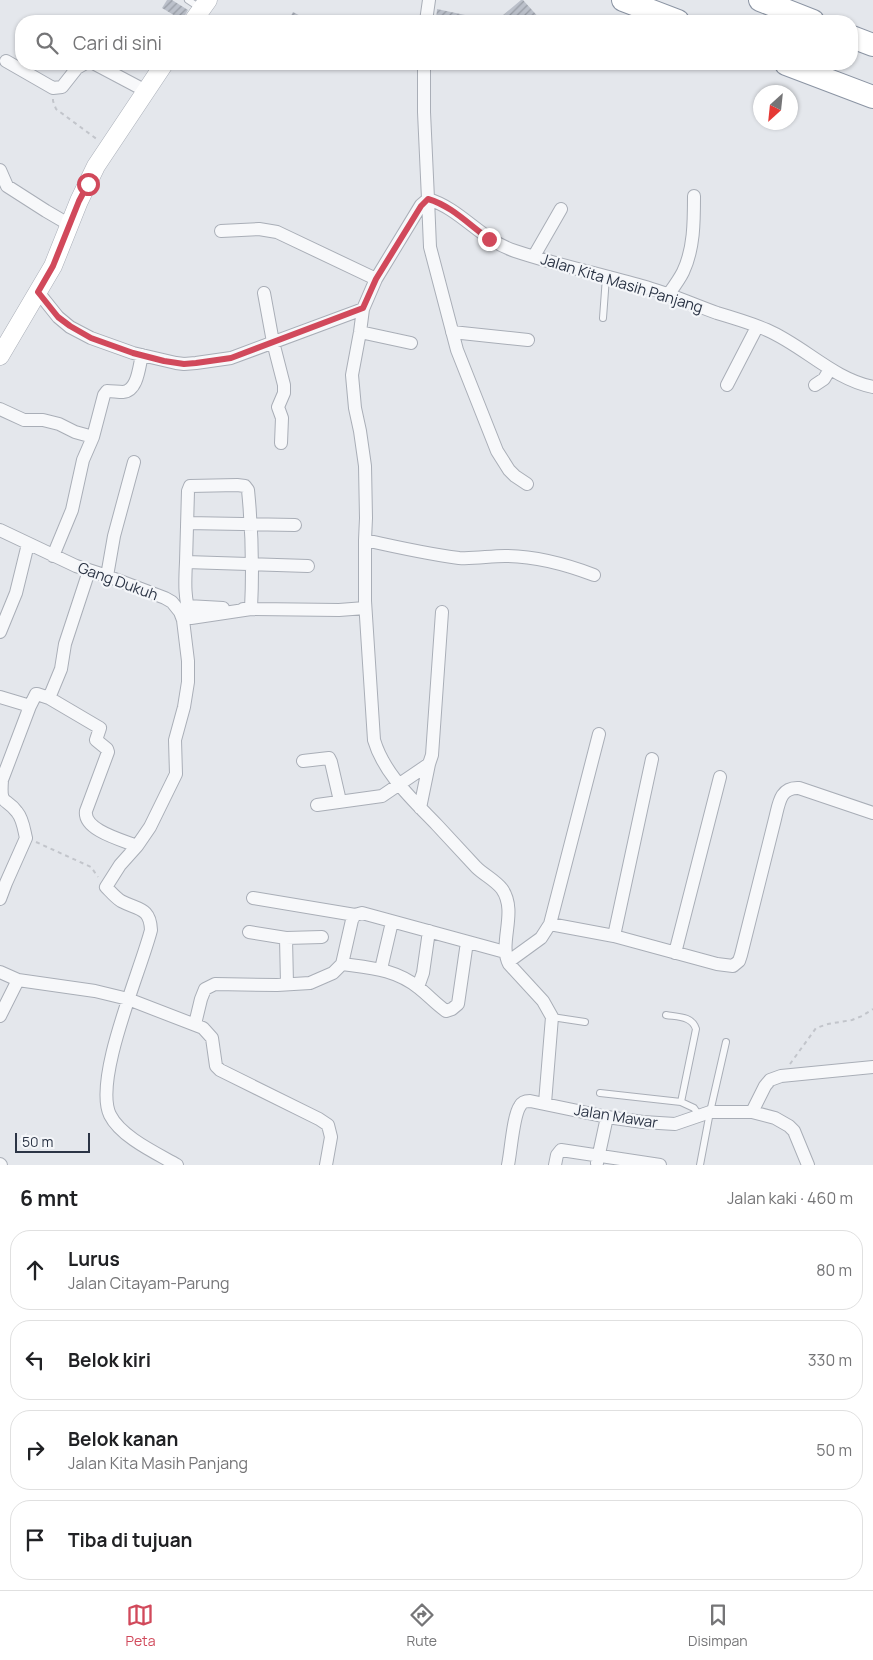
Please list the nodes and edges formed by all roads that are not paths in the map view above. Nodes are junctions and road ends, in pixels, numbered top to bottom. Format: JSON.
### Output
{"nodes":[{"id":1,"x":429,"y":0,"type":"edge"},
{"id":2,"x":623,"y":0,"type":"edge"},
{"id":3,"x":760,"y":0,"type":"edge"},
{"id":4,"x":427,"y":15,"type":"edge"},
{"id":5,"x":662,"y":15,"type":"edge"},
{"id":6,"x":798,"y":15,"type":"edge"},
{"id":7,"x":858,"y":39,"type":"edge"},
{"id":8,"x":873,"y":45,"type":"edge"},
{"id":9,"x":6,"y":60,"type":"dead end"},
{"id":10,"x":15,"y":65,"type":"edge"},
{"id":11,"x":23,"y":70,"type":"edge"},
{"id":12,"x":76,"y":70,"type":"edge"},
{"id":13,"x":106,"y":70,"type":"edge"},
{"id":14,"x":160,"y":70,"type":"edge"},
{"id":15,"x":424,"y":70,"type":"edge"},
{"id":16,"x":802,"y":70,"type":"edge"},
{"id":17,"x":146,"y":91,"type":"junction"},
{"id":18,"x":873,"y":97,"type":"edge"},
{"id":19,"x":0,"y":170,"type":"edge"},
{"id":20,"x":694,"y":196,"type":"dead end"},
{"id":21,"x":428,"y":199,"type":"junction"},
{"id":22,"x":561,"y":209,"type":"dead end"},
{"id":23,"x":70,"y":225,"type":"junction"},
{"id":24,"x":221,"y":231,"type":"dead end"},
{"id":25,"x":534,"y":256,"type":"junction"},
{"id":26,"x":606,"y":277,"type":"junction"},
{"id":27,"x":376,"y":279,"type":"junction"},
{"id":28,"x":38,"y":292,"type":"junction"},
{"id":29,"x":264,"y":293,"type":"dead end"},
{"id":30,"x":668,"y":295,"type":"junction"},
{"id":31,"x":363,"y":308,"type":"junction"},
{"id":32,"x":603,"y":318,"type":"dead end"},
{"id":33,"x":757,"y":327,"type":"junction"},
{"id":34,"x":360,"y":332,"type":"junction"},
{"id":35,"x":452,"y":332,"type":"junction"},
{"id":36,"x":528,"y":340,"type":"dead end"},
{"id":37,"x":273,"y":342,"type":"junction"},
{"id":38,"x":411,"y":343,"type":"dead end"},
{"id":39,"x":142,"y":355,"type":"junction"},
{"id":40,"x":0,"y":356,"type":"edge"},
{"id":41,"x":830,"y":369,"type":"junction"},
{"id":42,"x":727,"y":385,"type":"dead end"},
{"id":43,"x":815,"y":385,"type":"dead end"},
{"id":44,"x":873,"y":387,"type":"edge"},
{"id":45,"x":0,"y":409,"type":"edge"},
{"id":46,"x":93,"y":436,"type":"junction"},
{"id":47,"x":281,"y":443,"type":"dead end"},
{"id":48,"x":134,"y":462,"type":"dead end"},
{"id":49,"x":527,"y":484,"type":"dead end"},
{"id":50,"x":187,"y":523,"type":"junction"},
{"id":51,"x":252,"y":524,"type":"junction"},
{"id":52,"x":295,"y":525,"type":"dead end"},
{"id":53,"x":0,"y":530,"type":"edge"},
{"id":54,"x":365,"y":540,"type":"junction"},
{"id":55,"x":28,"y":544,"type":"junction"},
{"id":56,"x":53,"y":556,"type":"junction"},
{"id":57,"x":186,"y":562,"type":"junction"},
{"id":58,"x":253,"y":565,"type":"junction"},
{"id":59,"x":308,"y":566,"type":"dead end"},
{"id":60,"x":89,"y":571,"type":"junction"},
{"id":61,"x":594,"y":575,"type":"dead end"},
{"id":62,"x":107,"y":576,"type":"junction"},
{"id":63,"x":365,"y":604,"type":"junction"},
{"id":64,"x":251,"y":609,"type":"junction"},
{"id":65,"x":442,"y":612,"type":"dead end"},
{"id":66,"x":0,"y":632,"type":"edge"},
{"id":67,"x":0,"y":697,"type":"edge"},
{"id":68,"x":48,"y":698,"type":"junction"},
{"id":69,"x":30,"y":706,"type":"junction"},
{"id":70,"x":599,"y":734,"type":"dead end"},
{"id":71,"x":652,"y":759,"type":"dead end"},
{"id":72,"x":303,"y":761,"type":"dead end"},
{"id":73,"x":429,"y":764,"type":"junction"},
{"id":74,"x":720,"y":777,"type":"dead end"},
{"id":75,"x":399,"y":784,"type":"junction"},
{"id":76,"x":340,"y":801,"type":"junction"},
{"id":77,"x":316,"y":805,"type":"dead end"},
{"id":78,"x":420,"y":808,"type":"junction"},
{"id":79,"x":873,"y":813,"type":"edge"},
{"id":80,"x":137,"y":846,"type":"junction"},
{"id":81,"x":3,"y":881,"type":"edge"},
{"id":82,"x":253,"y":898,"type":"dead end"},
{"id":83,"x":0,"y":899,"type":"edge"},
{"id":84,"x":355,"y":915,"type":"junction"},
{"id":85,"x":392,"y":922,"type":"junction"},
{"id":86,"x":550,"y":924,"type":"junction"},
{"id":87,"x":429,"y":931,"type":"junction"},
{"id":88,"x":249,"y":932,"type":"dead end"},
{"id":89,"x":614,"y":936,"type":"junction"},
{"id":90,"x":322,"y":937,"type":"dead end"},
{"id":91,"x":286,"y":938,"type":"junction"},
{"id":92,"x":467,"y":942,"type":"junction"},
{"id":93,"x":675,"y":953,"type":"junction"},
{"id":94,"x":506,"y":957,"type":"junction"},
{"id":95,"x":342,"y":964,"type":"junction"},
{"id":96,"x":381,"y":969,"type":"junction"},
{"id":97,"x":0,"y":972,"type":"edge"},
{"id":98,"x":18,"y":980,"type":"junction"},
{"id":99,"x":287,"y":984,"type":"junction"},
{"id":100,"x":418,"y":987,"type":"junction"},
{"id":101,"x":128,"y":999,"type":"junction"},
{"id":102,"x":666,"y":1015,"type":"dead end"},
{"id":103,"x":0,"y":1016,"type":"edge"},
{"id":104,"x":552,"y":1017,"type":"junction"},
{"id":105,"x":586,"y":1022,"type":"dead end"},
{"id":106,"x":195,"y":1024,"type":"junction"},
{"id":107,"x":726,"y":1042,"type":"dead end"},
{"id":108,"x":873,"y":1067,"type":"edge"},
{"id":109,"x":600,"y":1093,"type":"dead end"},
{"id":110,"x":681,"y":1102,"type":"junction"},
{"id":111,"x":545,"y":1103,"type":"junction"},
{"id":112,"x":752,"y":1112,"type":"junction"},
{"id":113,"x":704,"y":1114,"type":"junction"},
{"id":114,"x":608,"y":1116,"type":"junction"},
{"id":115,"x":598,"y":1161,"type":"edge"},
{"id":116,"x":177,"y":1165,"type":"edge"},
{"id":117,"x":326,"y":1165,"type":"edge"},
{"id":118,"x":508,"y":1165,"type":"edge"},
{"id":119,"x":555,"y":1165,"type":"edge"},
{"id":120,"x":660,"y":1165,"type":"edge"},
{"id":121,"x":700,"y":1165,"type":"edge"},
{"id":122,"x":808,"y":1165,"type":"edge"}],
"edges":[{"from":1,"to":4,"type":"street"},
{"from":2,"to":5,"type":"highway"},
{"from":3,"to":6,"type":"highway"},
{"from":7,"to":8,"type":"highway"},
{"from":9,"to":10,"type":"street"},
{"from":11,"to":12,"type":"street"},
{"from":13,"to":17,"type":"street"},
{"from":14,"to":17,"type":"main road"},
{"from":15,"to":21,"type":"street"},
{"from":16,"to":18,"type":"highway"},
{"from":17,"to":23,"type":"main road"},
{"from":19,"to":23,"type":"street"},
{"from":20,"to":30,"type":"street"},
{"from":21,"to":25,"type":"street","name":"Jalan Kita Masih Panjang"},
{"from":21,"to":27,"type":"street"},
{"from":21,"to":35,"type":"street"},
{"from":22,"to":25,"type":"street"},
{"from":23,"to":28,"type":"main road"},
{"from":24,"to":27,"type":"street"},
{"from":25,"to":26,"type":"street","name":"Jalan Kita Masih Panjang"},
{"from":26,"to":30,"type":"street","name":"Jalan Kita Masih Panjang"},
{"from":26,"to":32,"type":"lane"},
{"from":27,"to":31,"type":"street"},
{"from":28,"to":39,"type":"street"},
{"from":28,"to":40,"type":"main road"},
{"from":29,"to":37,"type":"street"},
{"from":30,"to":33,"type":"street","name":"Jalan Kita Masih Panjang"},
{"from":31,"to":34,"type":"street"},
{"from":31,"to":37,"type":"street"},
{"from":33,"to":41,"type":"street","name":"Jalan Kita Masih Panjang"},
{"from":33,"to":42,"type":"street"},
{"from":34,"to":38,"type":"street"},
{"from":34,"to":54,"type":"street"},
{"from":35,"to":36,"type":"street"},
{"from":35,"to":49,"type":"street"},
{"from":37,"to":39,"type":"street"},
{"from":37,"to":47,"type":"street"},
{"from":39,"to":46,"type":"street"},
{"from":41,"to":43,"type":"street"},
{"from":41,"to":44,"type":"street","name":"Jalan Kita Masih Panjang"},
{"from":45,"to":46,"type":"street"},
{"from":46,"to":56,"type":"street"},
{"from":48,"to":62,"type":"street"},
{"from":50,"to":51,"type":"street"},
{"from":50,"to":51,"type":"street"},
{"from":50,"to":57,"type":"street"},
{"from":51,"to":52,"type":"street"},
{"from":51,"to":58,"type":"street"},
{"from":53,"to":55,"type":"street","name":"Gang Dukuh"},
{"from":54,"to":61,"type":"street"},
{"from":54,"to":63,"type":"street"},
{"from":55,"to":56,"type":"street","name":"Gang Dukuh"},
{"from":55,"to":66,"type":"street"},
{"from":56,"to":60,"type":"street","name":"Gang Dukuh"},
{"from":57,"to":58,"type":"street"},
{"from":57,"to":64,"type":"street"},
{"from":58,"to":59,"type":"street"},
{"from":58,"to":64,"type":"street"},
{"from":60,"to":62,"type":"street","name":"Gang Dukuh"},
{"from":60,"to":68,"type":"street"},
{"from":62,"to":80,"type":"street","name":"Gang Dukuh"},
{"from":63,"to":64,"type":"street"},
{"from":63,"to":75,"type":"street"},
{"from":65,"to":73,"type":"street"},
{"from":67,"to":69,"type":"street"},
{"from":68,"to":69,"type":"street"},
{"from":68,"to":80,"type":"street"},
{"from":69,"to":81,"type":"street"},
{"from":70,"to":86,"type":"street"},
{"from":71,"to":89,"type":"street"},
{"from":72,"to":76,"type":"street"},
{"from":73,"to":75,"type":"street"},
{"from":73,"to":78,"type":"street"},
{"from":74,"to":93,"type":"street"},
{"from":75,"to":76,"type":"street"},
{"from":75,"to":78,"type":"street"},
{"from":76,"to":77,"type":"street"},
{"from":78,"to":94,"type":"street"},
{"from":79,"to":93,"type":"street"},
{"from":80,"to":101,"type":"street","name":"Gang Dukuh"},
{"from":81,"to":83,"type":"street"},
{"from":82,"to":84,"type":"street"},
{"from":84,"to":85,"type":"street"},
{"from":84,"to":95,"type":"street"},
{"from":85,"to":87,"type":"street"},
{"from":85,"to":96,"type":"street"},
{"from":86,"to":89,"type":"street"},
{"from":86,"to":94,"type":"street"},
{"from":87,"to":92,"type":"street"},
{"from":87,"to":100,"type":"street"},
{"from":88,"to":91,"type":"street"},
{"from":89,"to":93,"type":"street"},
{"from":90,"to":91,"type":"street"},
{"from":91,"to":99,"type":"street"},
{"from":92,"to":94,"type":"street"},
{"from":92,"to":100,"type":"street"},
{"from":94,"to":104,"type":"street"},
{"from":95,"to":96,"type":"street"},
{"from":95,"to":99,"type":"street"},
{"from":96,"to":100,"type":"street"},
{"from":97,"to":98,"type":"street"},
{"from":98,"to":101,"type":"street"},
{"from":98,"to":103,"type":"street"},
{"from":99,"to":106,"type":"street"},
{"from":101,"to":106,"type":"street"},
{"from":101,"to":116,"type":"street"},
{"from":102,"to":110,"type":"lane"},
{"from":104,"to":105,"type":"lane"},
{"from":104,"to":111,"type":"street"},
{"from":106,"to":117,"type":"street"},
{"from":107,"to":113,"type":"lane"},
{"from":108,"to":112,"type":"street"},
{"from":109,"to":110,"type":"lane"},
{"from":110,"to":113,"type":"lane"},
{"from":111,"to":114,"type":"street","name":"Jalan Mawar"},
{"from":111,"to":118,"type":"street","name":"Jalan Mawar"},
{"from":112,"to":113,"type":"street","name":"Jalan Mawar"},
{"from":112,"to":122,"type":"street","name":"Jalan Mawar"},
{"from":113,"to":114,"type":"street","name":"Jalan Mawar"},
{"from":113,"to":121,"type":"lane"},
{"from":114,"to":115,"type":"street"},
{"from":115,"to":119,"type":"street"},
{"from":115,"to":120,"type":"street"}]}
